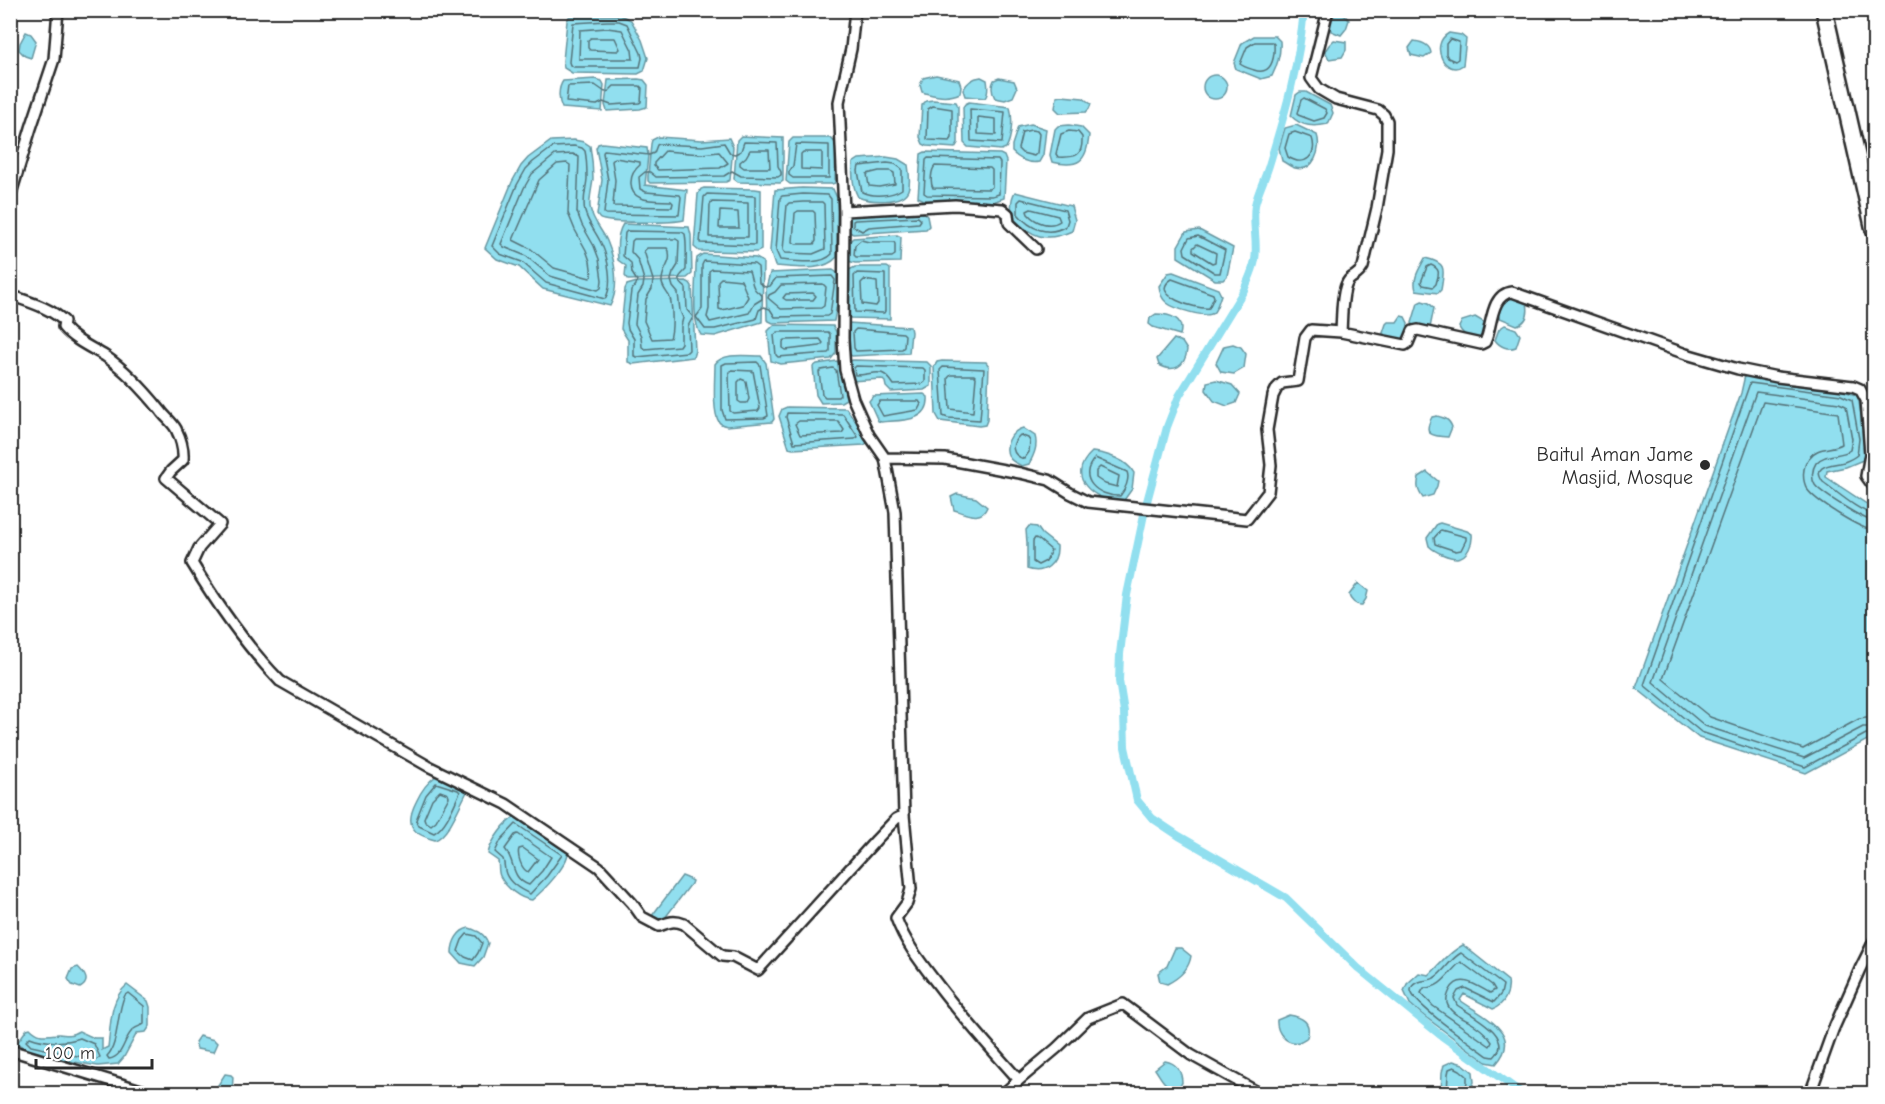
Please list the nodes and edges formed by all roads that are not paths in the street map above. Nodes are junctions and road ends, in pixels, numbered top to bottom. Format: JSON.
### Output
{"nodes":[{"id":1,"x":57,"y":10,"type":"edge"},
{"id":2,"x":855,"y":10,"type":"edge"},
{"id":3,"x":1328,"y":10,"type":"edge"},
{"id":4,"x":1824,"y":10,"type":"edge"},
{"id":5,"x":10,"y":197,"type":"edge"},
{"id":6,"x":843,"y":211,"type":"junction"},
{"id":7,"x":1875,"y":230,"type":"edge"},
{"id":8,"x":1036,"y":249,"type":"dead end"},
{"id":9,"x":10,"y":295,"type":"edge"},
{"id":10,"x":1341,"y":332,"type":"junction"},
{"id":11,"x":885,"y":458,"type":"junction"},
{"id":12,"x":1875,"y":487,"type":"edge"},
{"id":13,"x":904,"y":814,"type":"junction"},
{"id":14,"x":1875,"y":941,"type":"edge"},
{"id":15,"x":10,"y":1050,"type":"edge"},
{"id":16,"x":1018,"y":1080,"type":"junction"},
{"id":17,"x":154,"y":1094,"type":"edge"},
{"id":18,"x":1003,"y":1094,"type":"edge"},
{"id":19,"x":1261,"y":1094,"type":"edge"},
{"id":20,"x":1810,"y":1094,"type":"edge"}],
"edges":[{"from":1,"to":5,"type":"street"},
{"from":2,"to":6,"type":"street"},
{"from":3,"to":10,"type":"street"},
{"from":4,"to":7,"type":"highway"},
{"from":6,"to":8,"type":"street"},
{"from":6,"to":11,"type":"street"},
{"from":9,"to":13,"type":"street"},
{"from":10,"to":11,"type":"street"},
{"from":10,"to":12,"type":"street"},
{"from":11,"to":13,"type":"street"},
{"from":13,"to":16,"type":"street"},
{"from":14,"to":20,"type":"street"},
{"from":15,"to":17,"type":"street"},
{"from":16,"to":18,"type":"street"},
{"from":16,"to":19,"type":"street"}]}
